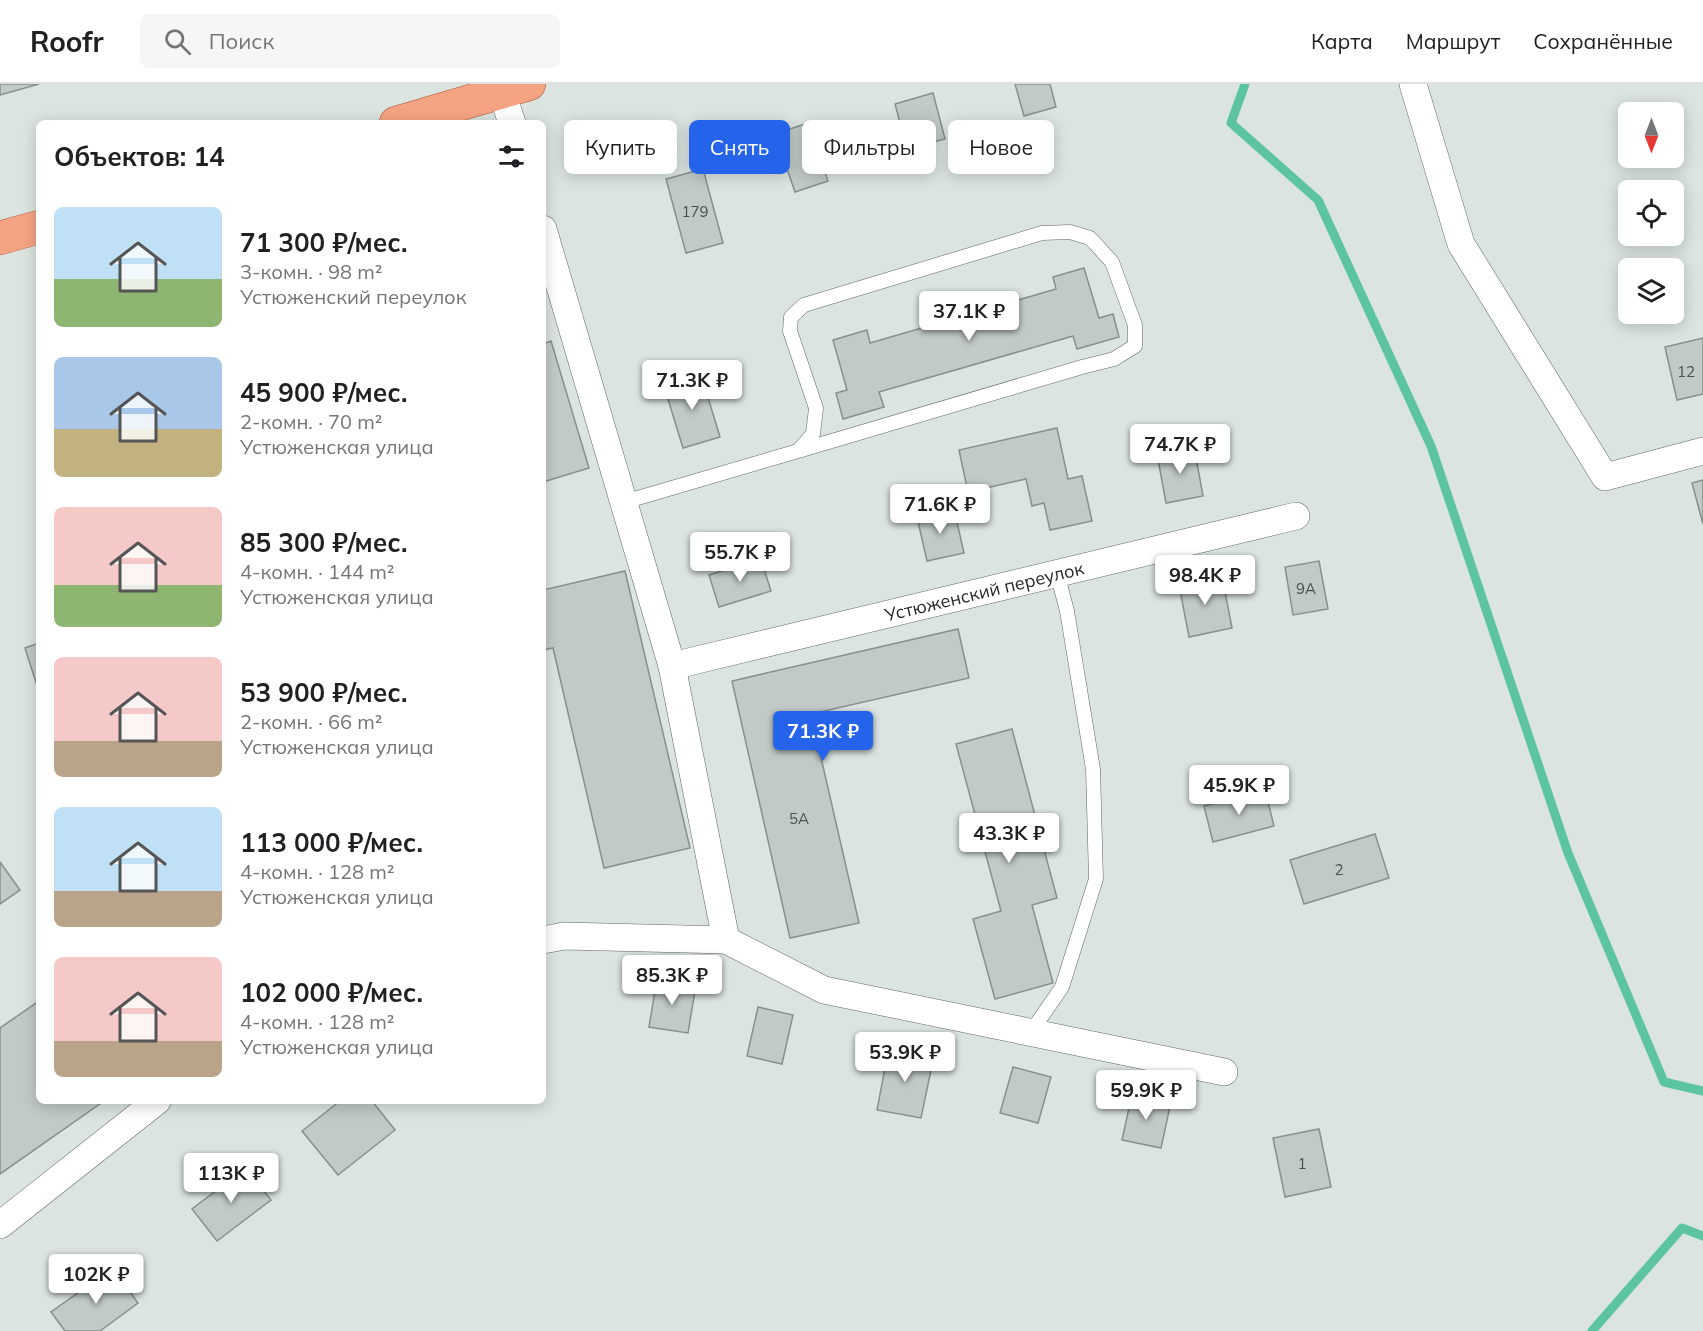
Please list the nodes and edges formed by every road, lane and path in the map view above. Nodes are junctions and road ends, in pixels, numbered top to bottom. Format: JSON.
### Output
{"nodes":[{"id":1,"x":1413,"y":84,"type":"edge"},
{"id":2,"x":516,"y":88,"type":"edge"},
{"id":3,"x":406,"y":120,"type":"edge"},
{"id":4,"x":512,"y":120,"type":"edge"},
{"id":5,"x":36,"y":228,"type":"edge"},
{"id":6,"x":0,"y":238,"type":"edge"},
{"id":7,"x":546,"y":239,"type":"edge"},
{"id":8,"x":798,"y":451,"type":"junction"},
{"id":9,"x":1703,"y":451,"type":"edge"},
{"id":10,"x":624,"y":502,"type":"junction"},
{"id":11,"x":1296,"y":516,"type":"dead end"},
{"id":12,"x":1057,"y":573,"type":"junction"},
{"id":13,"x":672,"y":666,"type":"junction"},
{"id":14,"x":546,"y":939,"type":"edge"},
{"id":15,"x":726,"y":940,"type":"junction"},
{"id":16,"x":1031,"y":1032,"type":"junction"},
{"id":17,"x":1224,"y":1072,"type":"dead end"},
{"id":18,"x":153,"y":1104,"type":"edge"},
{"id":19,"x":0,"y":1225,"type":"edge"}],
"edges":[{"from":1,"to":9,"type":"street"},
{"from":2,"to":3,"type":"main road"},
{"from":2,"to":4,"type":"street"},
{"from":5,"to":6,"type":"main road"},
{"from":7,"to":10,"type":"street"},
{"from":8,"to":8,"type":"lane"},
{"from":8,"to":10,"type":"lane"},
{"from":10,"to":13,"type":"street"},
{"from":11,"to":12,"type":"street","name":"Устюженский переулок"},
{"from":12,"to":13,"type":"street","name":"Устюженский переулок"},
{"from":12,"to":16,"type":"lane"},
{"from":13,"to":15,"type":"street"},
{"from":14,"to":15,"type":"street"},
{"from":15,"to":16,"type":"street"},
{"from":16,"to":17,"type":"street"},
{"from":18,"to":19,"type":"street"}]}
